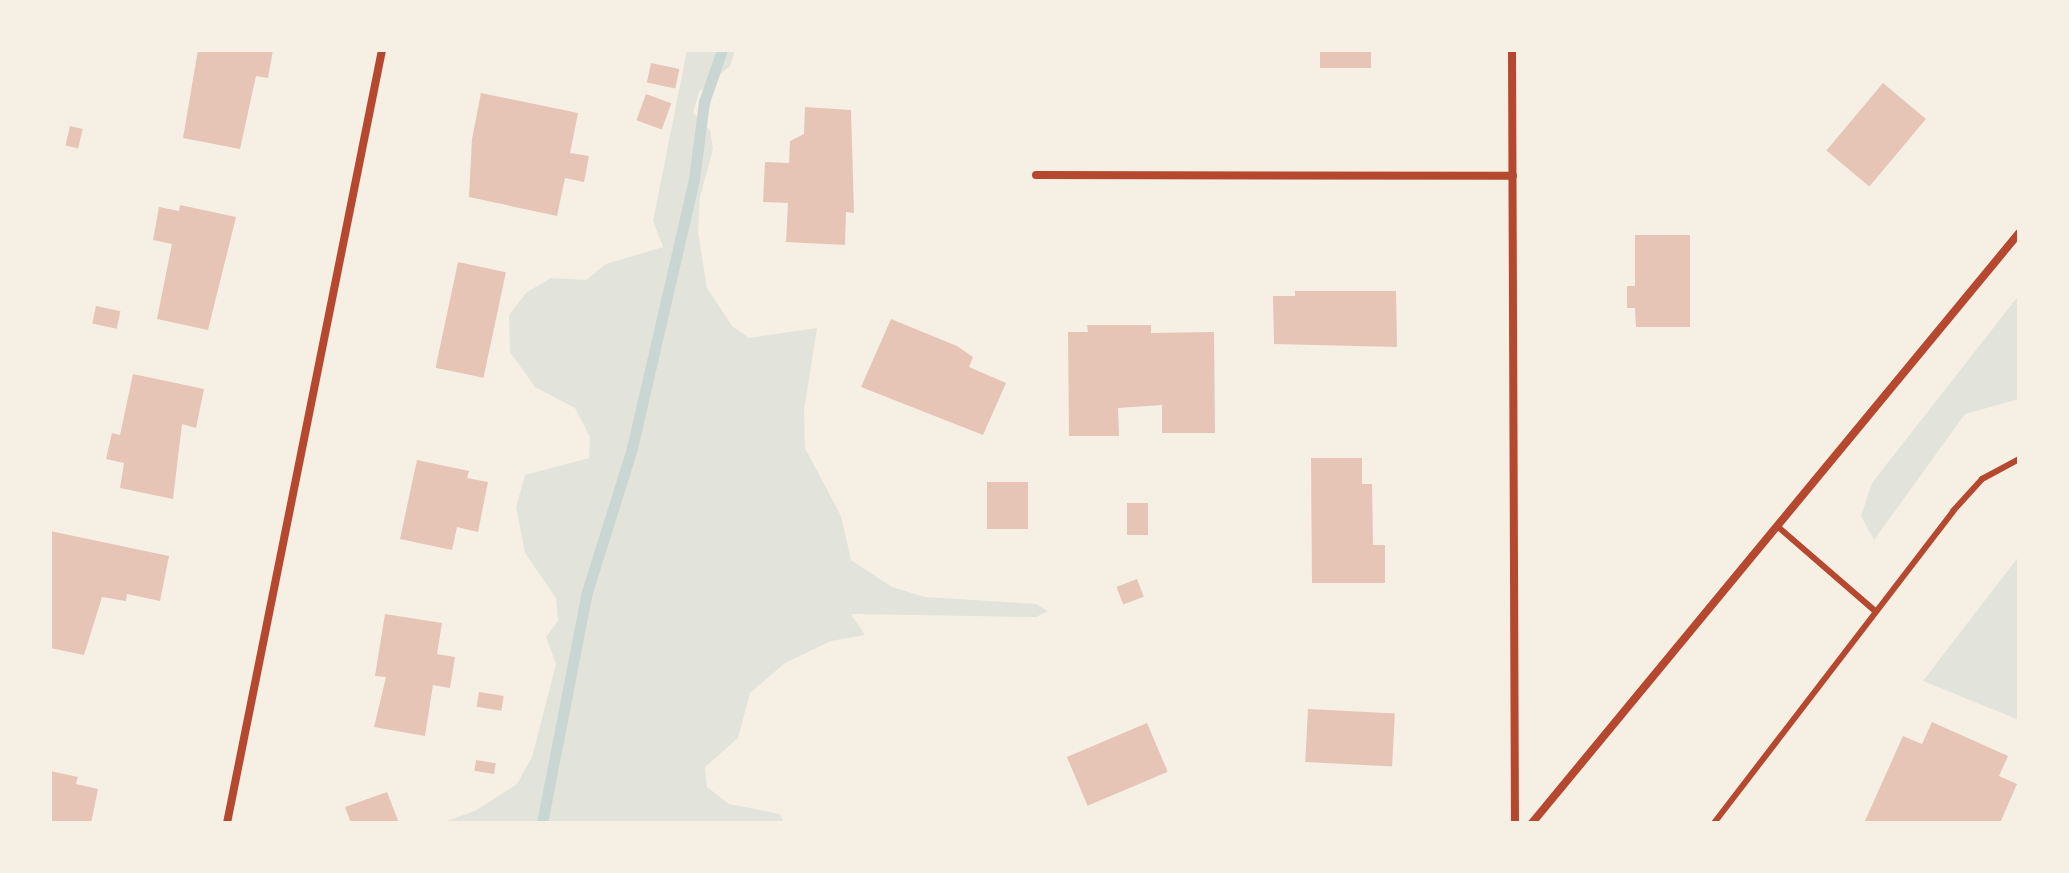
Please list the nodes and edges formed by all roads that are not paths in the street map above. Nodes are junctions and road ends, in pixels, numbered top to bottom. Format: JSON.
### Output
{"nodes":[{"id":1,"x":382,"y":50,"type":"edge"},
{"id":2,"x":1512,"y":50,"type":"edge"},
{"id":3,"x":1036,"y":175,"type":"dead end"},
{"id":4,"x":1513,"y":176,"type":"junction"},
{"id":5,"x":2019,"y":233,"type":"edge"},
{"id":6,"x":2019,"y":459,"type":"edge"},
{"id":7,"x":1777,"y":526,"type":"junction"},
{"id":8,"x":1875,"y":611,"type":"junction"},
{"id":9,"x":227,"y":823,"type":"edge"},
{"id":10,"x":1515,"y":823,"type":"edge"},
{"id":11,"x":1532,"y":823,"type":"edge"},
{"id":12,"x":1714,"y":823,"type":"edge"}],
"edges":[{"from":1,"to":9,"type":"street"},
{"from":2,"to":4,"type":"street"},
{"from":3,"to":4,"type":"street"},
{"from":4,"to":10,"type":"street"},
{"from":5,"to":7,"type":"street"},
{"from":6,"to":8,"type":"lane"},
{"from":7,"to":8,"type":"lane"},
{"from":7,"to":11,"type":"street"},
{"from":8,"to":12,"type":"lane"}]}
